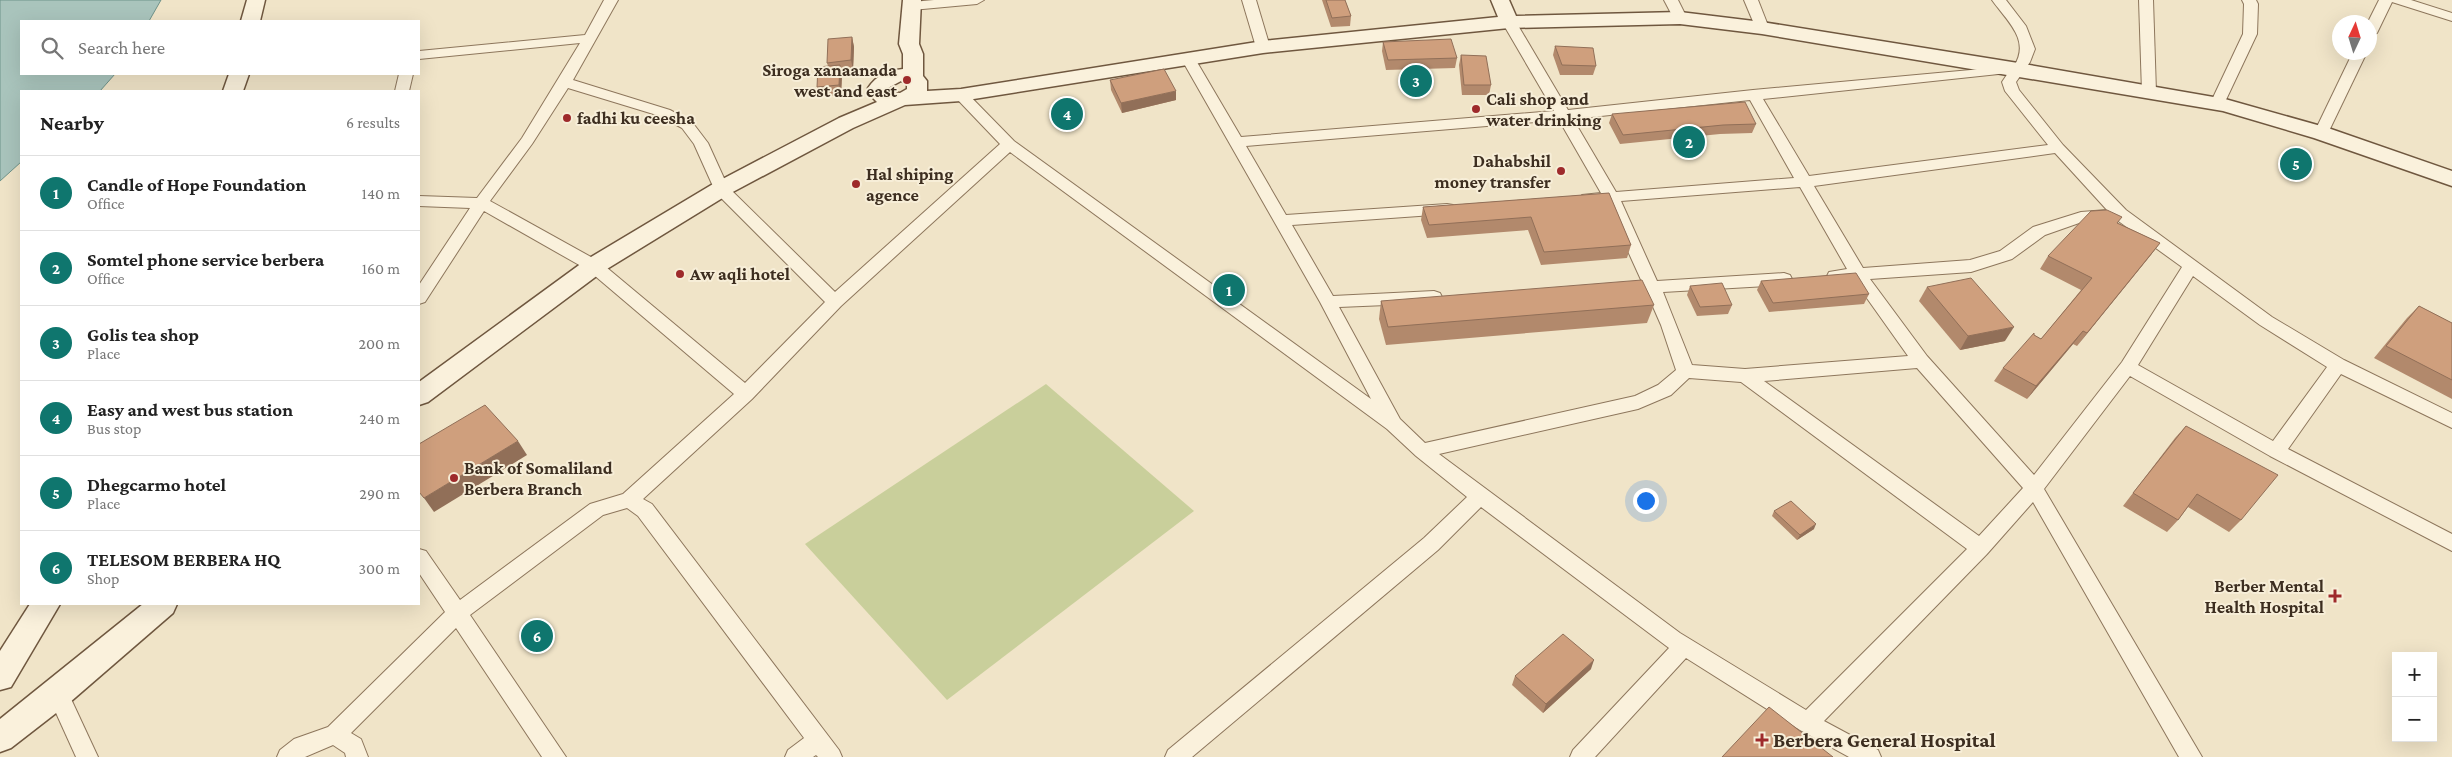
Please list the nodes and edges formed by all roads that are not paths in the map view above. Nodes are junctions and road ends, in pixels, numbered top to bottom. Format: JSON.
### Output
{"nodes":[{"id":1,"x":256,"y":0,"type":"edge"},
{"id":2,"x":611,"y":0,"type":"edge"},
{"id":3,"x":977,"y":0,"type":"edge"},
{"id":4,"x":1250,"y":0,"type":"edge"},
{"id":5,"x":1500,"y":0,"type":"edge"},
{"id":6,"x":1671,"y":0,"type":"edge"},
{"id":7,"x":1751,"y":0,"type":"edge"},
{"id":8,"x":1999,"y":0,"type":"edge"},
{"id":9,"x":2146,"y":0,"type":"edge"},
{"id":10,"x":2249,"y":0,"type":"edge"},
{"id":11,"x":2386,"y":0,"type":"edge"},
{"id":12,"x":2397,"y":0,"type":"edge"},
{"id":13,"x":912,"y":3,"type":"edge"},
{"id":14,"x":2452,"y":17,"type":"edge"},
{"id":15,"x":1680,"y":18,"type":"junction"},
{"id":16,"x":2377,"y":19,"type":"edge"},
{"id":17,"x":251,"y":20,"type":"edge"},
{"id":18,"x":1509,"y":22,"type":"junction"},
{"id":19,"x":1762,"y":28,"type":"junction"},
{"id":20,"x":591,"y":38,"type":"junction"},
{"id":21,"x":909,"y":44,"type":"junction"},
{"id":22,"x":1263,"y":47,"type":"junction"},
{"id":23,"x":420,"y":55,"type":"edge"},
{"id":24,"x":1189,"y":60,"type":"junction"},
{"id":25,"x":2356,"y":60,"type":"edge"},
{"id":26,"x":2018,"y":68,"type":"junction"},
{"id":27,"x":239,"y":75,"type":"edge"},
{"id":28,"x":406,"y":75,"type":"edge"},
{"id":29,"x":915,"y":79,"type":"junction"},
{"id":30,"x":565,"y":82,"type":"junction"},
{"id":31,"x":883,"y":84,"type":"junction"},
{"id":32,"x":233,"y":90,"type":"edge"},
{"id":33,"x":402,"y":90,"type":"edge"},
{"id":34,"x":2149,"y":92,"type":"junction"},
{"id":35,"x":1753,"y":94,"type":"junction"},
{"id":36,"x":961,"y":95,"type":"junction"},
{"id":37,"x":902,"y":99,"type":"junction"},
{"id":38,"x":2217,"y":104,"type":"junction"},
{"id":39,"x":1565,"y":115,"type":"junction"},
{"id":40,"x":846,"y":123,"type":"junction"},
{"id":41,"x":2321,"y":133,"type":"junction"},
{"id":42,"x":1237,"y":142,"type":"junction"},
{"id":43,"x":1009,"y":144,"type":"junction"},
{"id":44,"x":2058,"y":148,"type":"junction"},
{"id":45,"x":2452,"y":179,"type":"edge"},
{"id":46,"x":1804,"y":182,"type":"junction"},
{"id":47,"x":721,"y":189,"type":"junction"},
{"id":48,"x":1612,"y":198,"type":"junction"},
{"id":49,"x":1573,"y":200,"type":"edge"},
{"id":50,"x":420,"y":201,"type":"edge"},
{"id":51,"x":481,"y":203,"type":"junction"},
{"id":52,"x":1466,"y":208,"type":"edge"},
{"id":53,"x":2120,"y":214,"type":"junction"},
{"id":54,"x":1280,"y":221,"type":"junction"},
{"id":55,"x":594,"y":266,"type":"junction"},
{"id":56,"x":2191,"y":266,"type":"junction"},
{"id":57,"x":1858,"y":274,"type":"junction"},
{"id":58,"x":1821,"y":277,"type":"edge"},
{"id":59,"x":1802,"y":278,"type":"edge"},
{"id":60,"x":1652,"y":288,"type":"junction"},
{"id":61,"x":1603,"y":290,"type":"edge"},
{"id":62,"x":420,"y":296,"type":"edge"},
{"id":63,"x":1446,"y":297,"type":"edge"},
{"id":64,"x":835,"y":302,"type":"junction"},
{"id":65,"x":1328,"y":302,"type":"junction"},
{"id":66,"x":1921,"y":361,"type":"junction"},
{"id":67,"x":2338,"y":365,"type":"junction"},
{"id":68,"x":2128,"y":367,"type":"junction"},
{"id":69,"x":1685,"y":371,"type":"junction"},
{"id":70,"x":1745,"y":376,"type":"junction"},
{"id":71,"x":420,"y":394,"type":"edge"},
{"id":72,"x":746,"y":394,"type":"junction"},
{"id":73,"x":2452,"y":421,"type":"edge"},
{"id":74,"x":1393,"y":424,"type":"junction"},
{"id":75,"x":1422,"y":451,"type":"junction"},
{"id":76,"x":2276,"y":451,"type":"junction"},
{"id":77,"x":2034,"y":488,"type":"junction"},
{"id":78,"x":1480,"y":496,"type":"junction"},
{"id":79,"x":628,"y":500,"type":"junction"},
{"id":80,"x":2452,"y":544,"type":"edge"},
{"id":81,"x":1980,"y":548,"type":"junction"},
{"id":82,"x":420,"y":559,"type":"edge"},
{"id":83,"x":45,"y":605,"type":"edge"},
{"id":84,"x":162,"y":605,"type":"edge"},
{"id":85,"x":456,"y":614,"type":"junction"},
{"id":86,"x":1684,"y":646,"type":"junction"},
{"id":87,"x":0,"y":677,"type":"edge"},
{"id":88,"x":58,"y":693,"type":"junction"},
{"id":89,"x":1808,"y":723,"type":"junction"},
{"id":90,"x":335,"y":734,"type":"junction"},
{"id":91,"x":0,"y":738,"type":"edge"},
{"id":92,"x":825,"y":748,"type":"edge"},
{"id":93,"x":87,"y":757,"type":"edge"},
{"id":94,"x":288,"y":757,"type":"edge"},
{"id":95,"x":357,"y":757,"type":"edge"},
{"id":96,"x":555,"y":757,"type":"edge"},
{"id":97,"x":796,"y":757,"type":"edge"},
{"id":98,"x":1176,"y":757,"type":"edge"},
{"id":99,"x":1581,"y":757,"type":"edge"},
{"id":100,"x":1870,"y":757,"type":"edge"},
{"id":101,"x":2191,"y":757,"type":"edge"}],
"edges":[{"from":1,"to":17,"type":"street"},
{"from":2,"to":20,"type":"street"},
{"from":3,"to":13,"type":"street"},
{"from":4,"to":22,"type":"street"},
{"from":5,"to":18,"type":"street"},
{"from":6,"to":15,"type":"street"},
{"from":7,"to":19,"type":"street"},
{"from":8,"to":26,"type":"street"},
{"from":9,"to":34,"type":"street"},
{"from":10,"to":38,"type":"street"},
{"from":11,"to":16,"type":"street"},
{"from":12,"to":14,"type":"street"},
{"from":13,"to":21,"type":"street"},
{"from":15,"to":18,"type":"street"},
{"from":15,"to":19,"type":"street"},
{"from":18,"to":22,"type":"street"},
{"from":18,"to":39,"type":"street"},
{"from":19,"to":26,"type":"street"},
{"from":20,"to":23,"type":"street"},
{"from":20,"to":30,"type":"street"},
{"from":21,"to":29,"type":"street"},
{"from":21,"to":31,"type":"street"},
{"from":22,"to":24,"type":"street"},
{"from":24,"to":36,"type":"street"},
{"from":24,"to":42,"type":"street"},
{"from":25,"to":41,"type":"street"},
{"from":26,"to":34,"type":"street"},
{"from":26,"to":35,"type":"street"},
{"from":26,"to":44,"type":"street"},
{"from":27,"to":32,"type":"street"},
{"from":28,"to":33,"type":"street"},
{"from":29,"to":31,"type":"street"},
{"from":29,"to":36,"type":"street"},
{"from":29,"to":37,"type":"street"},
{"from":30,"to":47,"type":"street"},
{"from":30,"to":51,"type":"street"},
{"from":31,"to":37,"type":"street"},
{"from":31,"to":40,"type":"street"},
{"from":34,"to":38,"type":"street"},
{"from":35,"to":39,"type":"street"},
{"from":35,"to":46,"type":"street"},
{"from":36,"to":37,"type":"street"},
{"from":36,"to":43,"type":"street"},
{"from":37,"to":40,"type":"street"},
{"from":38,"to":41,"type":"street"},
{"from":39,"to":42,"type":"street"},
{"from":39,"to":48,"type":"street"},
{"from":40,"to":47,"type":"street"},
{"from":41,"to":45,"type":"street"},
{"from":42,"to":54,"type":"street"},
{"from":43,"to":64,"type":"street"},
{"from":43,"to":74,"type":"street"},
{"from":44,"to":46,"type":"street"},
{"from":44,"to":53,"type":"street"},
{"from":46,"to":48,"type":"street"},
{"from":46,"to":57,"type":"street"},
{"from":47,"to":55,"type":"street"},
{"from":47,"to":64,"type":"street"},
{"from":48,"to":49,"type":"street"},
{"from":48,"to":60,"type":"street"},
{"from":50,"to":51,"type":"street"},
{"from":51,"to":55,"type":"street"},
{"from":51,"to":62,"type":"street"},
{"from":52,"to":54,"type":"street"},
{"from":53,"to":56,"type":"street"},
{"from":53,"to":57,"type":"street"},
{"from":54,"to":65,"type":"street"},
{"from":55,"to":71,"type":"street"},
{"from":55,"to":72,"type":"street"},
{"from":56,"to":67,"type":"street"},
{"from":56,"to":68,"type":"street"},
{"from":57,"to":58,"type":"street"},
{"from":57,"to":66,"type":"street"},
{"from":59,"to":60,"type":"street"},
{"from":60,"to":61,"type":"street"},
{"from":60,"to":69,"type":"street"},
{"from":63,"to":65,"type":"street"},
{"from":64,"to":72,"type":"street"},
{"from":65,"to":74,"type":"street"},
{"from":66,"to":70,"type":"street"},
{"from":66,"to":77,"type":"street"},
{"from":67,"to":73,"type":"street"},
{"from":67,"to":76,"type":"street"},
{"from":68,"to":76,"type":"street"},
{"from":68,"to":77,"type":"street"},
{"from":69,"to":70,"type":"street"},
{"from":69,"to":75,"type":"street"},
{"from":70,"to":81,"type":"street"},
{"from":72,"to":79,"type":"street"},
{"from":74,"to":75,"type":"street"},
{"from":75,"to":78,"type":"street"},
{"from":76,"to":80,"type":"street"},
{"from":77,"to":81,"type":"street"},
{"from":77,"to":101,"type":"street"},
{"from":78,"to":86,"type":"street"},
{"from":78,"to":98,"type":"street"},
{"from":79,"to":85,"type":"street"},
{"from":79,"to":92,"type":"street"},
{"from":81,"to":89,"type":"street"},
{"from":82,"to":85,"type":"street"},
{"from":83,"to":87,"type":"street"},
{"from":84,"to":88,"type":"street"},
{"from":85,"to":90,"type":"street"},
{"from":85,"to":96,"type":"street"},
{"from":86,"to":89,"type":"street"},
{"from":86,"to":99,"type":"street"},
{"from":88,"to":91,"type":"street"},
{"from":88,"to":93,"type":"street"},
{"from":89,"to":100,"type":"street"},
{"from":90,"to":94,"type":"street"},
{"from":90,"to":95,"type":"street"},
{"from":92,"to":97,"type":"street"}]}
